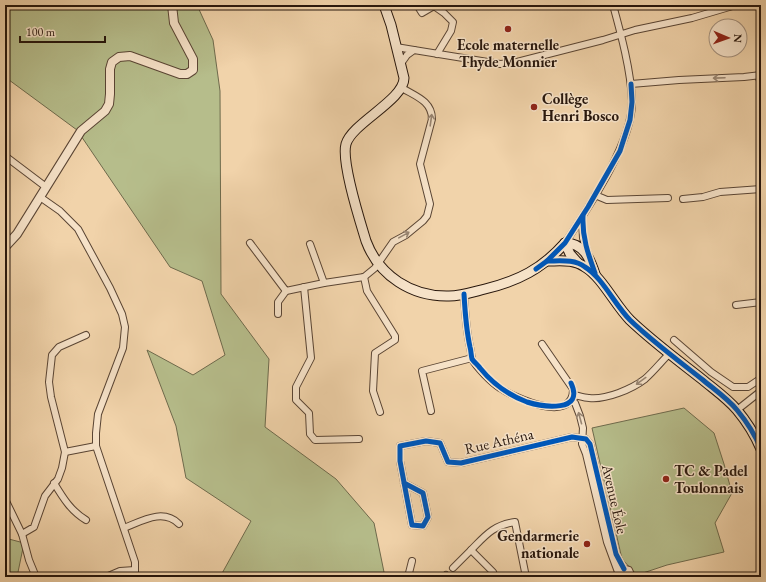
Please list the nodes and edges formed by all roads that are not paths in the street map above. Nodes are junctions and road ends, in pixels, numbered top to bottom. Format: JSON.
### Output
{"nodes":[{"id":1,"x":172,"y":5,"type":"edge"},
{"id":2,"x":384,"y":5,"type":"edge"},
{"id":3,"x":417,"y":5,"type":"edge"},
{"id":4,"x":613,"y":5,"type":"edge"},
{"id":5,"x":736,"y":5,"type":"edge"},
{"id":6,"x":435,"y":6,"type":"edge"},
{"id":7,"x":620,"y":35,"type":"junction"},
{"id":8,"x":396,"y":47,"type":"junction"},
{"id":9,"x":414,"y":50,"type":"junction"},
{"id":10,"x":437,"y":54,"type":"junction"},
{"id":11,"x":400,"y":65,"type":"junction"},
{"id":12,"x":760,"y":75,"type":"edge"},
{"id":13,"x":631,"y":84,"type":"junction"},
{"id":14,"x":761,"y":84,"type":"edge"},
{"id":15,"x":402,"y":88,"type":"junction"},
{"id":16,"x":5,"y":156,"type":"edge"},
{"id":17,"x":46,"y":187,"type":"junction"},
{"id":18,"x":761,"y":189,"type":"edge"},
{"id":19,"x":595,"y":195,"type":"junction"},
{"id":20,"x":40,"y":197,"type":"junction"},
{"id":21,"x":668,"y":198,"type":"dead end"},
{"id":22,"x":684,"y":199,"type":"dead end"},
{"id":23,"x":582,"y":216,"type":"junction"},
{"id":24,"x":250,"y":243,"type":"dead end"},
{"id":25,"x":565,"y":243,"type":"junction"},
{"id":26,"x":310,"y":244,"type":"dead end"},
{"id":27,"x":5,"y":247,"type":"edge"},
{"id":28,"x":588,"y":255,"type":"junction"},
{"id":29,"x":547,"y":261,"type":"junction"},
{"id":30,"x":378,"y":263,"type":"junction"},
{"id":31,"x":578,"y":263,"type":"junction"},
{"id":32,"x":364,"y":277,"type":"junction"},
{"id":33,"x":597,"y":277,"type":"junction"},
{"id":34,"x":324,"y":283,"type":"junction"},
{"id":35,"x":304,"y":287,"type":"junction"},
{"id":36,"x":286,"y":290,"type":"junction"},
{"id":37,"x":464,"y":294,"type":"junction"},
{"id":38,"x":761,"y":302,"type":"edge"},
{"id":39,"x":736,"y":305,"type":"dead end"},
{"id":40,"x":278,"y":314,"type":"dead end"},
{"id":41,"x":86,"y":335,"type":"dead end"},
{"id":42,"x":674,"y":340,"type":"dead end"},
{"id":43,"x":542,"y":344,"type":"dead end"},
{"id":44,"x":669,"y":354,"type":"junction"},
{"id":45,"x":472,"y":358,"type":"junction"},
{"id":46,"x":761,"y":380,"type":"edge"},
{"id":47,"x":761,"y":391,"type":"edge"},
{"id":48,"x":572,"y":398,"type":"junction"},
{"id":49,"x":737,"y":410,"type":"junction"},
{"id":50,"x":431,"y":411,"type":"dead end"},
{"id":51,"x":380,"y":412,"type":"dead end"},
{"id":52,"x":582,"y":438,"type":"junction"},
{"id":53,"x":359,"y":439,"type":"dead end"},
{"id":54,"x":96,"y":446,"type":"junction"},
{"id":55,"x":761,"y":449,"type":"edge"},
{"id":56,"x":66,"y":452,"type":"junction"},
{"id":57,"x":54,"y":483,"type":"junction"},
{"id":58,"x":404,"y":484,"type":"junction"},
{"id":59,"x":5,"y":499,"type":"edge"},
{"id":60,"x":86,"y":520,"type":"dead end"},
{"id":61,"x":179,"y":524,"type":"dead end"},
{"id":62,"x":124,"y":528,"type":"junction"},
{"id":63,"x":22,"y":534,"type":"junction"},
{"id":64,"x":471,"y":550,"type":"junction"},
{"id":65,"x":412,"y":561,"type":"dead end"},
{"id":66,"x":453,"y":568,"type":"dead end"},
{"id":67,"x":135,"y":570,"type":"junction"},
{"id":68,"x":493,"y":572,"type":"dead end"},
{"id":69,"x":620,"y":573,"type":"edge"},
{"id":70,"x":36,"y":577,"type":"edge"},
{"id":71,"x":106,"y":577,"type":"edge"},
{"id":72,"x":135,"y":577,"type":"edge"},
{"id":73,"x":408,"y":577,"type":"edge"},
{"id":74,"x":526,"y":577,"type":"edge"},
{"id":75,"x":632,"y":577,"type":"edge"}],
"edges":[{"from":1,"to":17,"type":"street"},
{"from":2,"to":8,"type":"main road"},
{"from":3,"to":6,"type":"street"},
{"from":4,"to":7,"type":"street"},
{"from":5,"to":7,"type":"street"},
{"from":6,"to":10,"type":"street"},
{"from":7,"to":10,"type":"street"},
{"from":7,"to":13,"type":"street"},
{"from":8,"to":9,"type":"street"},
{"from":8,"to":11,"type":"main road"},
{"from":9,"to":10,"type":"street"},
{"from":9,"to":11,"type":"street"},
{"from":11,"to":15,"type":"main road"},
{"from":12,"to":13,"type":"street","one_way":true},
{"from":12,"to":14,"type":"street"},
{"from":13,"to":19,"type":"street"},
{"from":15,"to":30,"type":"main road"},
{"from":30,"to":15,"type":"street","one_way":true},
{"from":16,"to":17,"type":"street"},
{"from":17,"to":20,"type":"street"},
{"from":18,"to":22,"type":"street"},
{"from":19,"to":21,"type":"street"},
{"from":19,"to":23,"type":"street"},
{"from":20,"to":27,"type":"street"},
{"from":20,"to":54,"type":"street"},
{"from":23,"to":25,"type":"street"},
{"from":23,"to":28,"type":"street"},
{"from":24,"to":36,"type":"street"},
{"from":25,"to":28,"type":"main road"},
{"from":25,"to":29,"type":"main road"},
{"from":25,"to":31,"type":"main road"},
{"from":26,"to":34,"type":"street"},
{"from":28,"to":33,"type":"main road"},
{"from":29,"to":31,"type":"main road"},
{"from":29,"to":37,"type":"main road"},
{"from":30,"to":32,"type":"street"},
{"from":30,"to":37,"type":"main road"},
{"from":31,"to":33,"type":"main road"},
{"from":32,"to":34,"type":"street"},
{"from":32,"to":51,"type":"street"},
{"from":33,"to":44,"type":"main road"},
{"from":34,"to":35,"type":"street"},
{"from":35,"to":36,"type":"street"},
{"from":35,"to":53,"type":"street"},
{"from":36,"to":40,"type":"street"},
{"from":37,"to":45,"type":"street"},
{"from":38,"to":39,"type":"street"},
{"from":41,"to":56,"type":"street"},
{"from":42,"to":46,"type":"street"},
{"from":43,"to":48,"type":"street","name":"Avenue Éole"},
{"from":44,"to":48,"type":"street","one_way":true},
{"from":44,"to":49,"type":"main road"},
{"from":45,"to":48,"type":"street"},
{"from":45,"to":50,"type":"street"},
{"from":47,"to":49,"type":"street"},
{"from":52,"to":48,"type":"street","name":"Avenue Éole","one_way":true},
{"from":49,"to":55,"type":"main road"},
{"from":52,"to":58,"type":"street","name":"Rue Athéna"},
{"from":52,"to":69,"type":"street","name":"Avenue Éole"},
{"from":54,"to":56,"type":"street"},
{"from":54,"to":62,"type":"street"},
{"from":56,"to":57,"type":"street"},
{"from":57,"to":60,"type":"street"},
{"from":57,"to":63,"type":"street"},
{"from":58,"to":58,"type":"street","name":"Rue Athéna"},
{"from":59,"to":63,"type":"street"},
{"from":61,"to":62,"type":"street"},
{"from":62,"to":67,"type":"street"},
{"from":63,"to":70,"type":"street"},
{"from":64,"to":66,"type":"street"},
{"from":64,"to":68,"type":"street"},
{"from":64,"to":74,"type":"street"},
{"from":65,"to":73,"type":"street"},
{"from":67,"to":71,"type":"street"},
{"from":67,"to":72,"type":"street"},
{"from":69,"to":75,"type":"street"}]}
